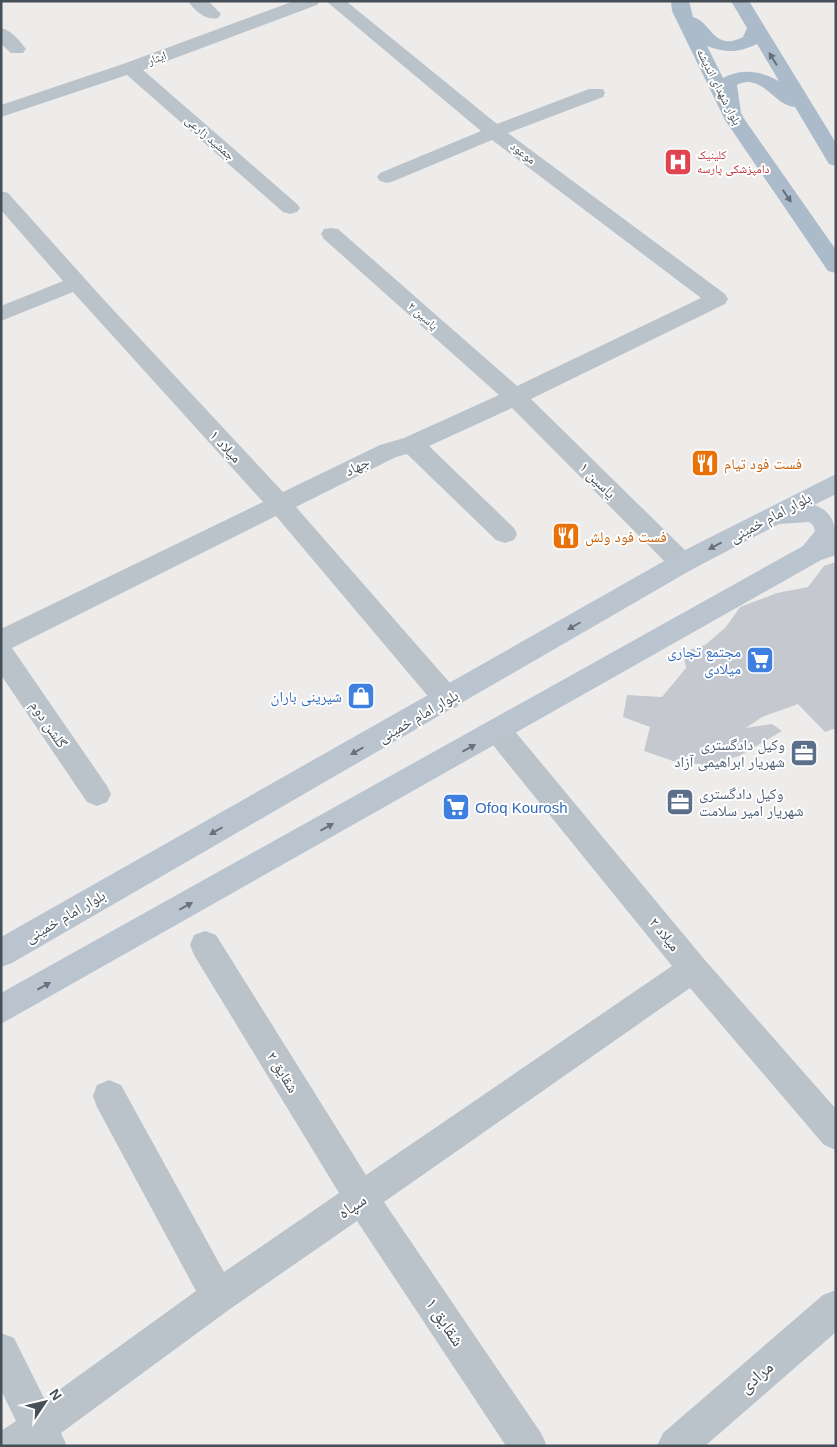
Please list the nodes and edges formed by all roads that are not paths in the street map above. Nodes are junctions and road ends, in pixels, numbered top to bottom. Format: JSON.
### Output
{"nodes":[{"id":1,"x":197,"y":1,"type":"edge"},
{"id":2,"x":311,"y":1,"type":"edge"},
{"id":3,"x":335,"y":1,"type":"edge"},
{"id":4,"x":740,"y":1,"type":"edge"},
{"id":5,"x":681,"y":6,"type":"edge"},
{"id":6,"x":212,"y":14,"type":"dead end"},
{"id":7,"x":755,"y":30,"type":"junction"},
{"id":8,"x":1,"y":32,"type":"edge"},
{"id":9,"x":17,"y":49,"type":"dead end"},
{"id":10,"x":130,"y":68,"type":"junction"},
{"id":11,"x":596,"y":93,"type":"dead end"},
{"id":12,"x":1,"y":110,"type":"edge"},
{"id":13,"x":810,"y":119,"type":"junction"},
{"id":14,"x":735,"y":120,"type":"junction"},
{"id":15,"x":494,"y":132,"type":"junction"},
{"id":16,"x":836,"y":160,"type":"edge"},
{"id":17,"x":387,"y":177,"type":"dead end"},
{"id":18,"x":1,"y":197,"type":"edge"},
{"id":19,"x":290,"y":208,"type":"dead end"},
{"id":20,"x":331,"y":234,"type":"dead end"},
{"id":21,"x":836,"y":266,"type":"edge"},
{"id":22,"x":78,"y":283,"type":"junction"},
{"id":23,"x":717,"y":298,"type":"joint"},
{"id":24,"x":1,"y":314,"type":"edge"},
{"id":25,"x":515,"y":397,"type":"junction"},
{"id":26,"x":412,"y":444,"type":"junction"},
{"id":27,"x":836,"y":483,"type":"edge"},
{"id":28,"x":279,"y":503,"type":"junction"},
{"id":29,"x":770,"y":516,"type":"junction"},
{"id":30,"x":505,"y":534,"type":"dead end"},
{"id":31,"x":824,"y":549,"type":"edge"},
{"id":32,"x":682,"y":564,"type":"junction"},
{"id":33,"x":1,"y":641,"type":"edge"},
{"id":34,"x":1,"y":653,"type":"edge"},
{"id":35,"x":447,"y":699,"type":"junction"},
{"id":36,"x":498,"y":731,"type":"junction"},
{"id":37,"x":97,"y":794,"type":"dead end"},
{"id":38,"x":205,"y":945,"type":"dead end"},
{"id":39,"x":1,"y":953,"type":"edge"},
{"id":40,"x":693,"y":969,"type":"junction"},
{"id":41,"x":1,"y":1010,"type":"edge"},
{"id":42,"x":109,"y":1096,"type":"dead end"},
{"id":43,"x":836,"y":1134,"type":"edge"},
{"id":44,"x":362,"y":1199,"type":"junction"},
{"id":45,"x":218,"y":1297,"type":"junction"},
{"id":46,"x":836,"y":1308,"type":"edge"},
{"id":47,"x":1,"y":1351,"type":"edge"},
{"id":48,"x":33,"y":1440,"type":"edge"},
{"id":49,"x":528,"y":1446,"type":"edge"},
{"id":50,"x":676,"y":1446,"type":"edge"}],
"edges":[{"from":1,"to":6,"type":"street"},
{"from":2,"to":10,"type":"street","name":"ایثار"},
{"from":3,"to":15,"type":"street","name":"موعود"},
{"from":4,"to":7,"type":"main road"},
{"from":5,"to":7,"type":"main road"},
{"from":5,"to":14,"type":"main road","name":"بلوار شهدای اندیشه"},
{"from":13,"to":7,"type":"main road","one_way":true},
{"from":8,"to":9,"type":"street"},
{"from":10,"to":12,"type":"street","name":"ایثار"},
{"from":10,"to":19,"type":"street","name":"جمشید زارعی"},
{"from":11,"to":15,"type":"street"},
{"from":13,"to":14,"type":"main road"},
{"from":13,"to":16,"type":"main road"},
{"from":14,"to":21,"type":"main road","name":"بلوار شهدای اندیشه","one_way":true},
{"from":15,"to":17,"type":"street"},
{"from":15,"to":23,"type":"street","name":"موعود"},
{"from":18,"to":22,"type":"street","name":"میلاد ۱"},
{"from":20,"to":25,"type":"street","name":"یاسین ۲"},
{"from":22,"to":24,"type":"street"},
{"from":22,"to":28,"type":"street","name":"میلاد ۱"},
{"from":23,"to":25,"type":"street","name":"جهاد"},
{"from":25,"to":26,"type":"street","name":"جهاد"},
{"from":25,"to":32,"type":"street","name":"یاسین ۱"},
{"from":26,"to":28,"type":"street","name":"جهاد"},
{"from":26,"to":30,"type":"street"},
{"from":27,"to":29,"type":"street","name":"بلوار امام خمینی"},
{"from":28,"to":33,"type":"street","name":"جهاد"},
{"from":28,"to":35,"type":"street","name":"میلاد ۱"},
{"from":29,"to":31,"type":"street"},
{"from":29,"to":32,"type":"street","name":"بلوار امام خمینی","one_way":true},
{"from":31,"to":36,"type":"street"},
{"from":32,"to":35,"type":"street","name":"بلوار امام خمینی","one_way":true},
{"from":34,"to":37,"type":"street","name":"گلشن دوم"},
{"from":35,"to":39,"type":"street","name":"بلوار امام خمینی","one_way":true},
{"from":36,"to":40,"type":"street","name":"میلاد ۲"},
{"from":41,"to":36,"type":"street","one_way":true},
{"from":38,"to":44,"type":"street","name":"شقایق ۲"},
{"from":40,"to":43,"type":"street","name":"میلاد ۲"},
{"from":40,"to":44,"type":"street","name":"سپاه"},
{"from":42,"to":45,"type":"street"},
{"from":44,"to":45,"type":"street","name":"سپاه"},
{"from":44,"to":49,"type":"street","name":"شقایق ۱"},
{"from":45,"to":48,"type":"street","name":"سپاه"},
{"from":46,"to":50,"type":"street","name":"مرادی"},
{"from":47,"to":48,"type":"street"}]}
